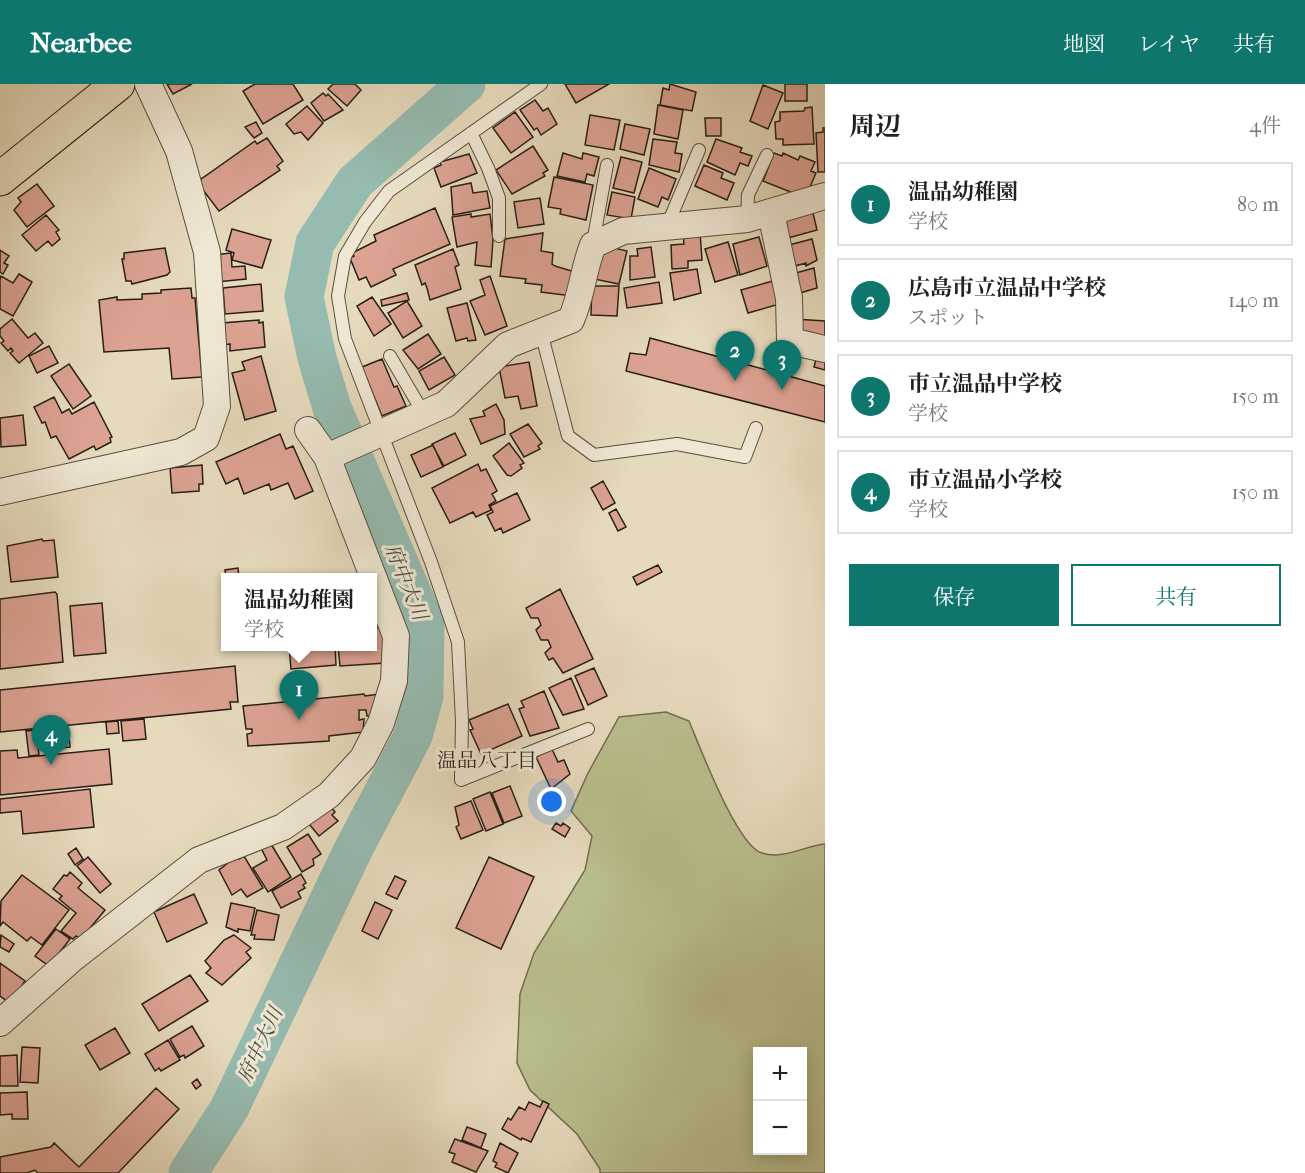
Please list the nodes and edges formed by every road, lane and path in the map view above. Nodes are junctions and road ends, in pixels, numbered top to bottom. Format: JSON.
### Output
{"nodes":[{"id":1,"x":118,"y":84,"type":"edge"},
{"id":2,"x":148,"y":84,"type":"edge"},
{"id":3,"x":540,"y":84,"type":"edge"},
{"id":4,"x":471,"y":133,"type":"junction"},
{"id":5,"x":699,"y":150,"type":"dead end"},
{"id":6,"x":767,"y":154,"type":"dead end"},
{"id":7,"x":607,"y":165,"type":"dead end"},
{"id":8,"x":0,"y":179,"type":"edge"},
{"id":9,"x":825,"y":196,"type":"edge"},
{"id":10,"x":759,"y":216,"type":"junction"},
{"id":11,"x":667,"y":226,"type":"junction"},
{"id":12,"x":499,"y":236,"type":"dead end"},
{"id":13,"x":593,"y":245,"type":"junction"},
{"id":14,"x":541,"y":332,"type":"junction"},
{"id":15,"x":825,"y":350,"type":"edge"},
{"id":16,"x":390,"y":356,"type":"dead end"},
{"id":17,"x":424,"y":414,"type":"junction"},
{"id":18,"x":756,"y":428,"type":"dead end"},
{"id":19,"x":308,"y":430,"type":"dead end"},
{"id":20,"x":374,"y":436,"type":"junction"},
{"id":21,"x":330,"y":456,"type":"junction"},
{"id":22,"x":0,"y":492,"type":"edge"},
{"id":23,"x":373,"y":573,"type":"edge"},
{"id":24,"x":377,"y":584,"type":"edge"},
{"id":25,"x":588,"y":729,"type":"dead end"},
{"id":26,"x":0,"y":1023,"type":"edge"}],
"edges":[{"from":1,"to":8,"type":"main road"},
{"from":2,"to":22,"type":"street"},
{"from":3,"to":4,"type":"lane"},
{"from":4,"to":12,"type":"lane"},
{"from":4,"to":20,"type":"lane"},
{"from":5,"to":11,"type":"lane"},
{"from":6,"to":10,"type":"lane"},
{"from":7,"to":13,"type":"lane"},
{"from":9,"to":10,"type":"street"},
{"from":10,"to":11,"type":"street"},
{"from":10,"to":15,"type":"street"},
{"from":11,"to":13,"type":"street"},
{"from":13,"to":14,"type":"street"},
{"from":14,"to":17,"type":"street"},
{"from":14,"to":18,"type":"lane"},
{"from":16,"to":17,"type":"lane"},
{"from":17,"to":20,"type":"street"},
{"from":19,"to":21,"type":"street"},
{"from":20,"to":21,"type":"street"},
{"from":20,"to":25,"type":"lane"},
{"from":21,"to":23,"type":"street"},
{"from":24,"to":26,"type":"street"}]}
